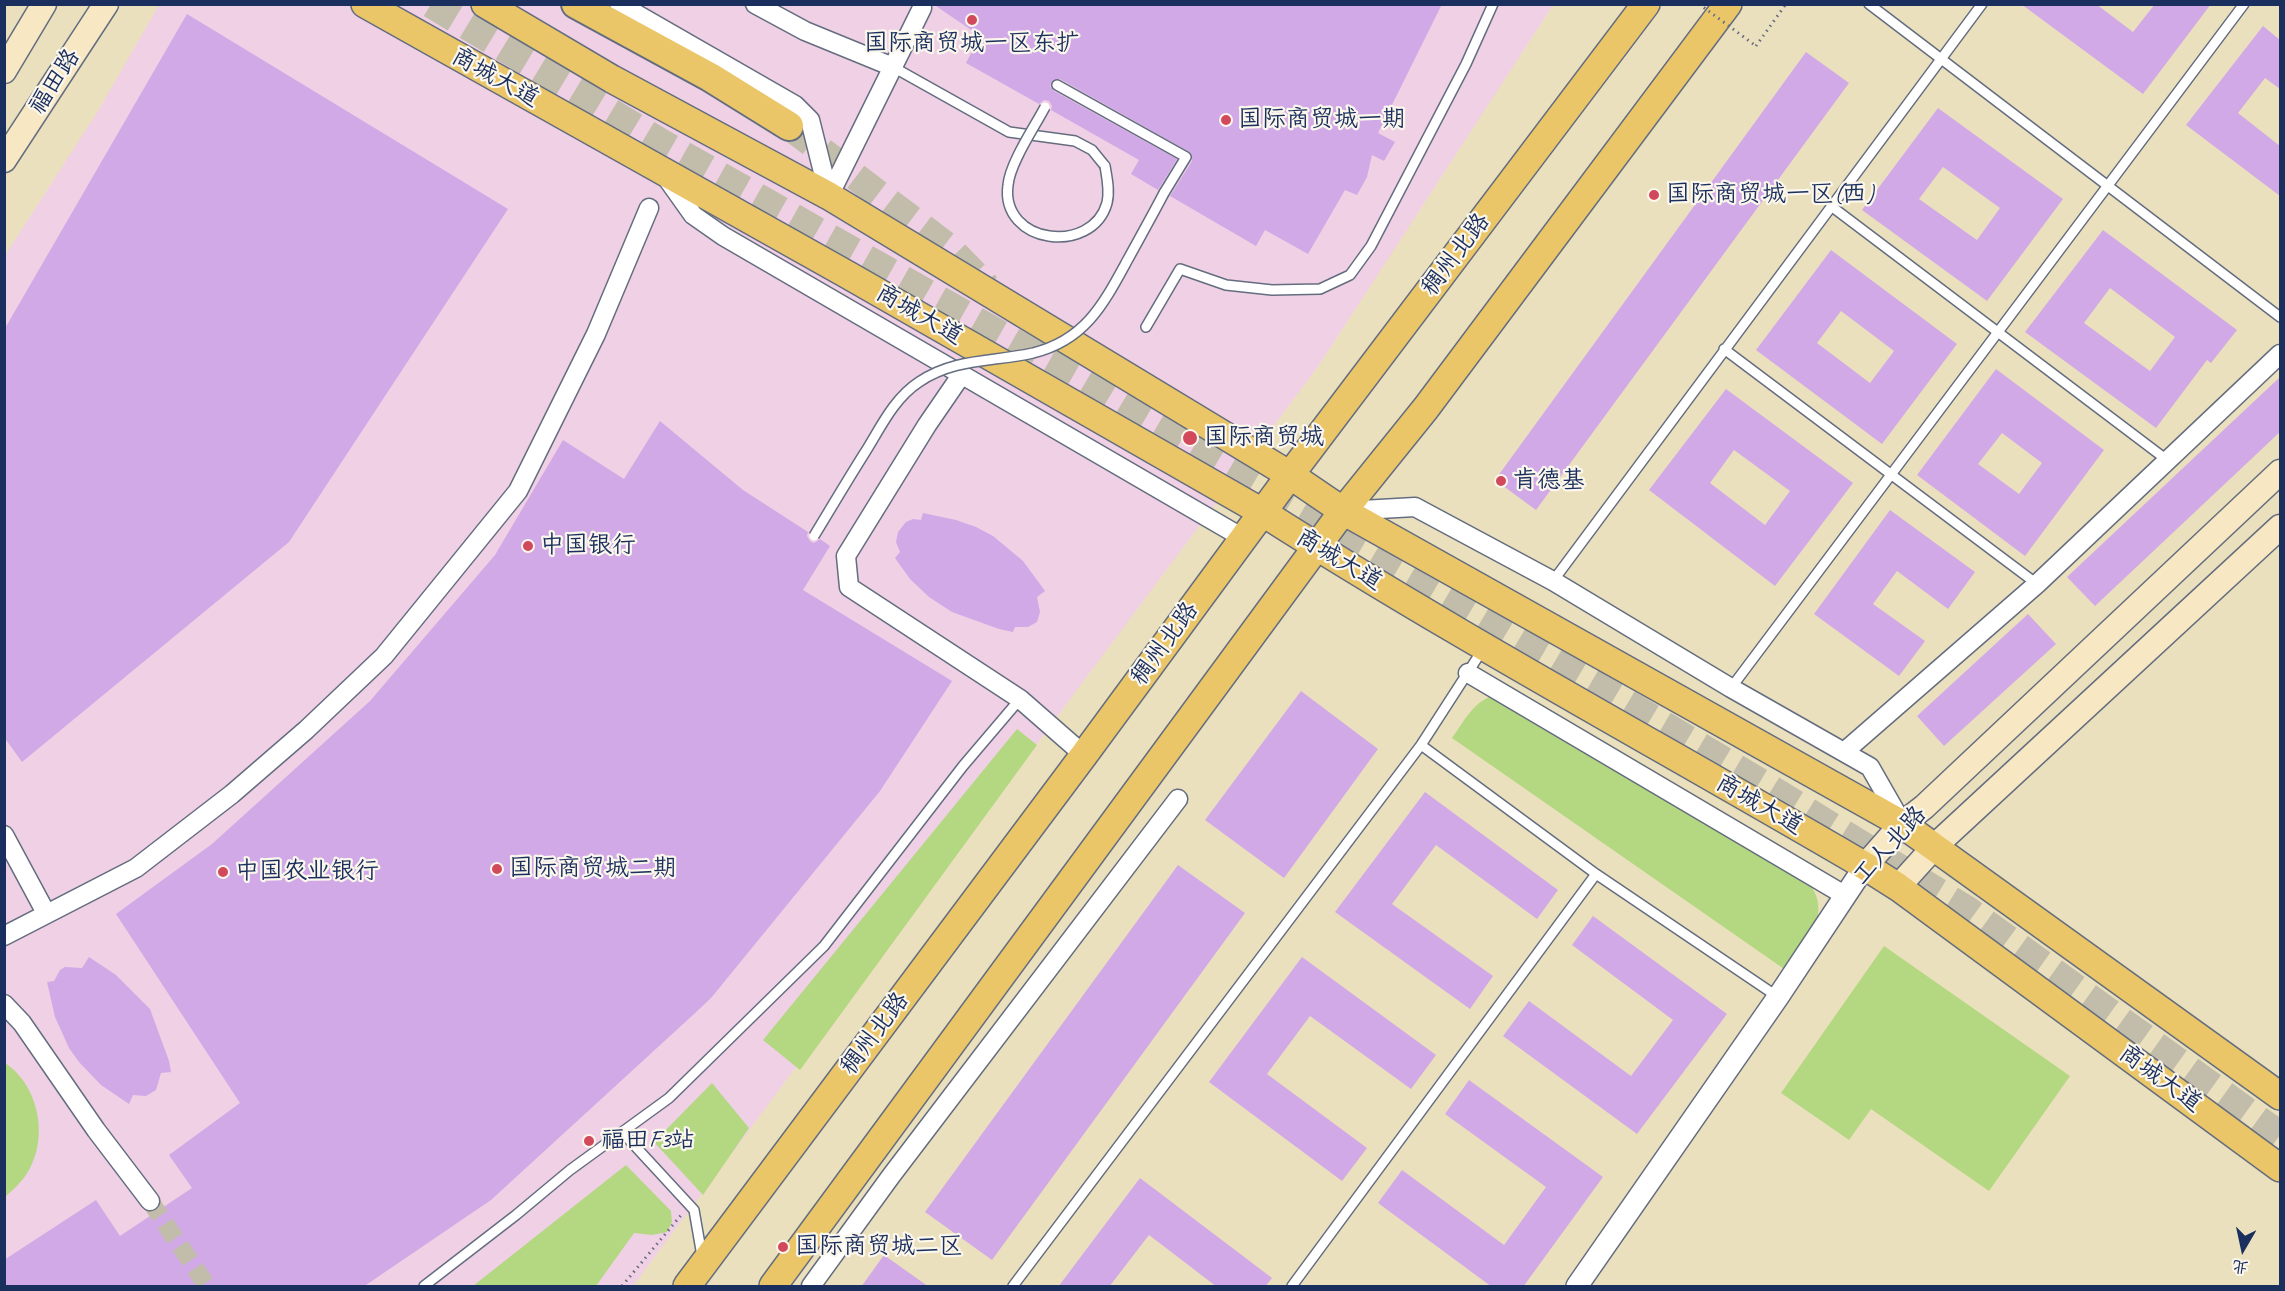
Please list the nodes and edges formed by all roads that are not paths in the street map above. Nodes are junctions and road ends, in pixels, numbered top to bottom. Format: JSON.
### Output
{"nodes":[{"id":1,"x":44,"y":4,"type":"edge"},
{"id":2,"x":106,"y":4,"type":"edge"},
{"id":3,"x":364,"y":4,"type":"edge"},
{"id":4,"x":485,"y":4,"type":"edge"},
{"id":5,"x":576,"y":4,"type":"edge"},
{"id":6,"x":619,"y":4,"type":"edge"},
{"id":7,"x":755,"y":4,"type":"edge"},
{"id":8,"x":1493,"y":4,"type":"edge"},
{"id":9,"x":1646,"y":4,"type":"edge"},
{"id":10,"x":1728,"y":4,"type":"edge"},
{"id":11,"x":1869,"y":4,"type":"edge"},
{"id":12,"x":1982,"y":4,"type":"edge"},
{"id":13,"x":2244,"y":4,"type":"edge"},
{"id":14,"x":922,"y":8,"type":"dead end"},
{"id":15,"x":1941,"y":59,"type":"junction"},
{"id":16,"x":893,"y":67,"type":"junction"},
{"id":17,"x":4,"y":71,"type":"edge"},
{"id":18,"x":1057,"y":85,"type":"dead end"},
{"id":19,"x":1045,"y":107,"type":"dead end"},
{"id":20,"x":789,"y":126,"type":"tunnel mouth"},
{"id":21,"x":4,"y":160,"type":"edge"},
{"id":22,"x":662,"y":171,"type":"junction"},
{"id":23,"x":2108,"y":185,"type":"junction"},
{"id":24,"x":829,"y":196,"type":"junction"},
{"id":25,"x":1831,"y":206,"type":"junction"},
{"id":26,"x":649,"y":208,"type":"dead end"},
{"id":27,"x":2280,"y":316,"type":"edge"},
{"id":28,"x":1146,"y":327,"type":"dead end"},
{"id":29,"x":1998,"y":332,"type":"junction"},
{"id":30,"x":1724,"y":349,"type":"junction"},
{"id":31,"x":2280,"y":354,"type":"edge"},
{"id":32,"x":962,"y":374,"type":"junction"},
{"id":33,"x":2168,"y":460,"type":"junction"},
{"id":34,"x":2280,"y":472,"type":"edge"},
{"id":35,"x":1290,"y":475,"type":"junction"},
{"id":36,"x":1891,"y":475,"type":"junction"},
{"id":37,"x":1343,"y":511,"type":"junction"},
{"id":38,"x":1262,"y":512,"type":"junction"},
{"id":39,"x":2280,"y":527,"type":"edge"},
{"id":40,"x":814,"y":536,"type":"dead end"},
{"id":41,"x":1243,"y":538,"type":"junction"},
{"id":42,"x":1317,"y":547,"type":"junction"},
{"id":43,"x":1553,"y":581,"type":"junction"},
{"id":44,"x":2037,"y":584,"type":"junction"},
{"id":45,"x":1485,"y":647,"type":"junction"},
{"id":46,"x":1468,"y":673,"type":"junction"},
{"id":47,"x":1731,"y":688,"type":"junction"},
{"id":48,"x":1020,"y":699,"type":"junction"},
{"id":49,"x":1421,"y":746,"type":"junction"},
{"id":50,"x":1844,"y":752,"type":"junction"},
{"id":51,"x":1083,"y":755,"type":"junction"},
{"id":52,"x":1178,"y":799,"type":"dead end"},
{"id":53,"x":1902,"y":824,"type":"junction"},
{"id":54,"x":4,"y":835,"type":"edge"},
{"id":55,"x":1935,"y":846,"type":"junction"},
{"id":56,"x":1865,"y":866,"type":"junction"},
{"id":57,"x":1596,"y":874,"type":"junction"},
{"id":58,"x":1898,"y":887,"type":"junction"},
{"id":59,"x":1846,"y":896,"type":"junction"},
{"id":60,"x":46,"y":913,"type":"junction"},
{"id":61,"x":4,"y":936,"type":"edge"},
{"id":62,"x":1778,"y":997,"type":"junction"},
{"id":63,"x":4,"y":1004,"type":"edge"},
{"id":64,"x":2280,"y":1096,"type":"edge"},
{"id":65,"x":623,"y":1132,"type":"junction"},
{"id":66,"x":2280,"y":1168,"type":"edge"},
{"id":67,"x":150,"y":1201,"type":"tunnel mouth"},
{"id":68,"x":703,"y":1265,"type":"junction"},
{"id":69,"x":424,"y":1287,"type":"edge"},
{"id":70,"x":687,"y":1287,"type":"edge"},
{"id":71,"x":773,"y":1287,"type":"edge"},
{"id":72,"x":811,"y":1287,"type":"edge"},
{"id":73,"x":1013,"y":1287,"type":"edge"},
{"id":74,"x":1292,"y":1287,"type":"edge"},
{"id":75,"x":1577,"y":1287,"type":"edge"}],
"edges":[{"from":1,"to":17,"type":"main road","name":"福田路"},
{"from":2,"to":21,"type":"main road","name":"福田路"},
{"from":3,"to":22,"type":"main road","name":"商城大道"},
{"from":4,"to":24,"type":"main road","name":"商城大道"},
{"from":5,"to":20,"type":"highway"},
{"from":6,"to":24,"type":"street"},
{"from":7,"to":16,"type":"street"},
{"from":8,"to":28,"type":"lane"},
{"from":9,"to":35,"type":"main road","name":"稠州北路"},
{"from":10,"to":37,"type":"main road"},
{"from":11,"to":15,"type":"lane"},
{"from":12,"to":15,"type":"lane"},
{"from":13,"to":23,"type":"lane"},
{"from":14,"to":16,"type":"street"},
{"from":15,"to":23,"type":"lane"},
{"from":15,"to":25,"type":"lane"},
{"from":16,"to":19,"type":"lane","bridge":true},
{"from":16,"to":24,"type":"street"},
{"from":18,"to":40,"type":"lane","bridge":true},
{"from":22,"to":32,"type":"street"},
{"from":22,"to":38,"type":"main road","name":"商城大道"},
{"from":23,"to":27,"type":"lane"},
{"from":23,"to":29,"type":"lane"},
{"from":24,"to":35,"type":"main road","name":"商城大道"},
{"from":25,"to":29,"type":"lane"},
{"from":25,"to":30,"type":"lane"},
{"from":26,"to":60,"type":"street"},
{"from":29,"to":33,"type":"lane"},
{"from":29,"to":36,"type":"lane"},
{"from":30,"to":36,"type":"lane"},
{"from":30,"to":43,"type":"lane"},
{"from":31,"to":33,"type":"street"},
{"from":32,"to":41,"type":"street"},
{"from":32,"to":48,"type":"street"},
{"from":33,"to":44,"type":"street"},
{"from":34,"to":53,"type":"main road","name":"工人北路"},
{"from":35,"to":37,"type":"main road","name":"商城大道"},
{"from":35,"to":38,"type":"main road","name":"稠州北路"},
{"from":36,"to":44,"type":"lane"},
{"from":36,"to":47,"type":"lane"},
{"from":37,"to":42,"type":"main road"},
{"from":37,"to":43,"type":"street"},
{"from":37,"to":53,"type":"main road","name":"商城大道"},
{"from":38,"to":41,"type":"main road","name":"稠州北路"},
{"from":38,"to":42,"type":"main road","name":"商城大道"},
{"from":39,"to":55,"type":"main road","name":"工人北路"},
{"from":41,"to":51,"type":"main road","name":"稠州北路"},
{"from":42,"to":45,"type":"main road","name":"商城大道"},
{"from":42,"to":71,"type":"main road"},
{"from":43,"to":47,"type":"street"},
{"from":44,"to":50,"type":"street"},
{"from":45,"to":46,"type":"lane"},
{"from":45,"to":56,"type":"main road","name":"商城大道"},
{"from":46,"to":49,"type":"lane"},
{"from":46,"to":59,"type":"street"},
{"from":47,"to":50,"type":"street"},
{"from":48,"to":51,"type":"street"},
{"from":48,"to":65,"type":"lane"},
{"from":49,"to":57,"type":"lane"},
{"from":49,"to":73,"type":"lane"},
{"from":50,"to":53,"type":"street"},
{"from":51,"to":68,"type":"main road","name":"稠州北路"},
{"from":52,"to":72,"type":"street"},
{"from":53,"to":55,"type":"main road","name":"商城大道"},
{"from":53,"to":56,"type":"main road","name":"工人北路"},
{"from":54,"to":60,"type":"street"},
{"from":55,"to":58,"type":"main road","name":"工人北路"},
{"from":55,"to":64,"type":"main road","name":"商城大道"},
{"from":56,"to":58,"type":"main road","name":"商城大道"},
{"from":56,"to":59,"type":"street","name":"工人北路"},
{"from":57,"to":62,"type":"lane"},
{"from":57,"to":74,"type":"lane"},
{"from":58,"to":66,"type":"main road","name":"商城大道"},
{"from":59,"to":62,"type":"street","name":"工人北路"},
{"from":60,"to":61,"type":"street"},
{"from":62,"to":75,"type":"street","name":"工人北路"},
{"from":63,"to":67,"type":"street"},
{"from":65,"to":68,"type":"lane"},
{"from":65,"to":69,"type":"lane"},
{"from":68,"to":70,"type":"main road","name":"稠州北路"}]}
